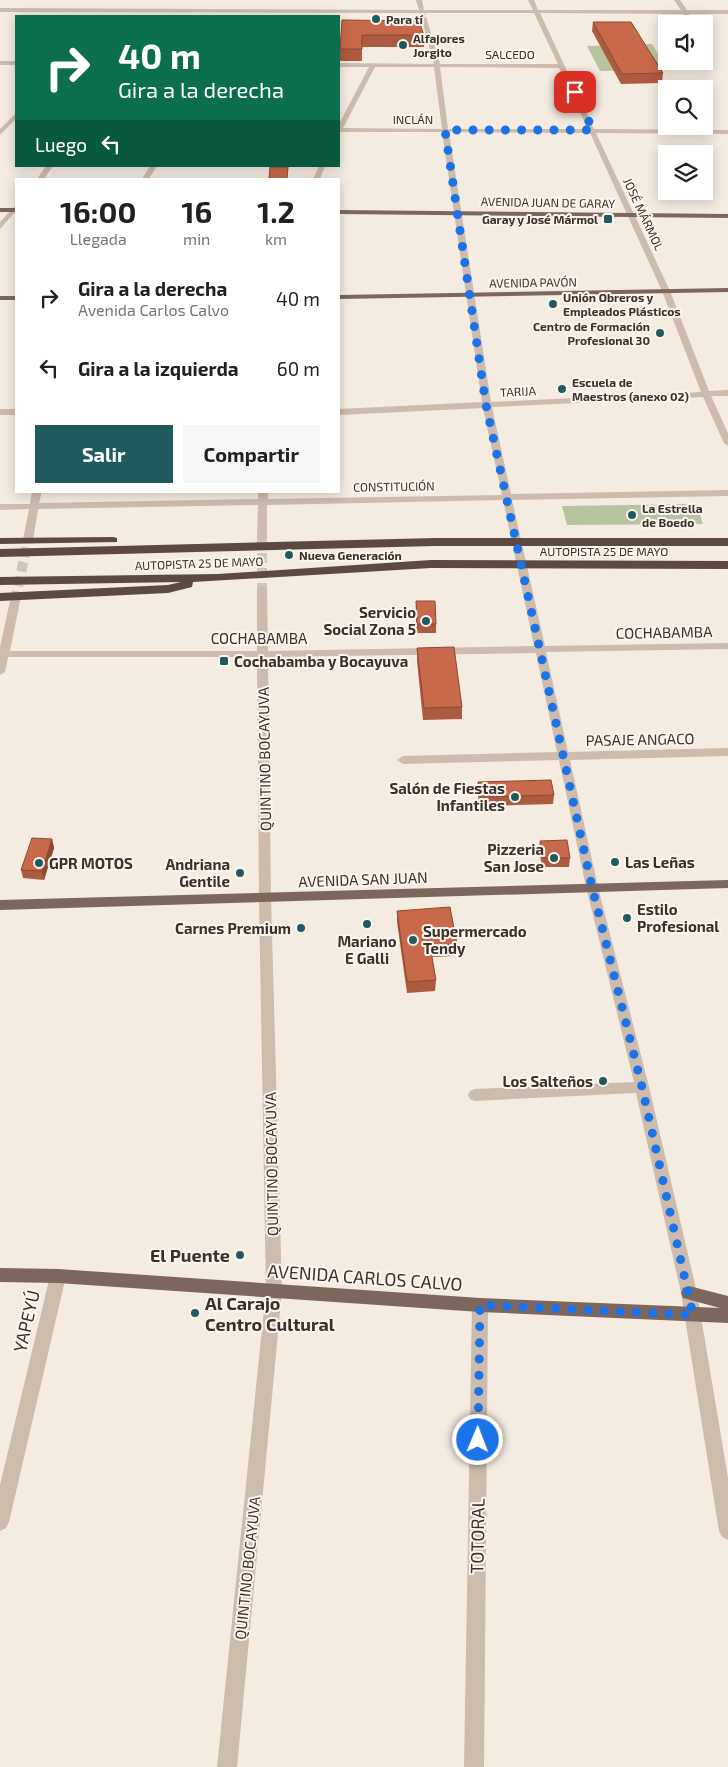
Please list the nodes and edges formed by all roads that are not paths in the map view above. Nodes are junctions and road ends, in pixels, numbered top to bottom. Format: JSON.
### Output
{"nodes":[{"id":1,"x":419,"y":0,"type":"edge"},
{"id":2,"x":531,"y":0,"type":"edge"},
{"id":3,"x":677,"y":0,"type":"edge"},
{"id":4,"x":270,"y":3,"type":"dead end"},
{"id":5,"x":114,"y":7,"type":"junction"},
{"id":6,"x":0,"y":10,"type":"edge"},
{"id":7,"x":424,"y":11,"type":"junction"},
{"id":8,"x":537,"y":12,"type":"junction"},
{"id":9,"x":686,"y":12,"type":"junction"},
{"id":10,"x":728,"y":12,"type":"edge"},
{"id":11,"x":263,"y":14,"type":"edge"},
{"id":12,"x":107,"y":15,"type":"edge"},
{"id":13,"x":688,"y":15,"type":"edge"},
{"id":14,"x":0,"y":63,"type":"edge"},
{"id":15,"x":15,"y":63,"type":"edge"},
{"id":16,"x":340,"y":65,"type":"edge"},
{"id":17,"x":373,"y":65,"type":"junction"},
{"id":18,"x":437,"y":65,"type":"junction"},
{"id":19,"x":562,"y":66,"type":"junction"},
{"id":20,"x":15,"y":116,"type":"edge"},
{"id":21,"x":15,"y":128,"type":"edge"},
{"id":22,"x":340,"y":128,"type":"edge"},
{"id":23,"x":1,"y":130,"type":"edge"},
{"id":24,"x":340,"y":130,"type":"edge"},
{"id":25,"x":445,"y":130,"type":"junction"},
{"id":26,"x":593,"y":130,"type":"junction"},
{"id":27,"x":728,"y":132,"type":"edge"},
{"id":28,"x":49,"y":167,"type":"edge"},
{"id":29,"x":153,"y":167,"type":"edge"},
{"id":30,"x":41,"y":178,"type":"edge"},
{"id":31,"x":146,"y":178,"type":"edge"},
{"id":32,"x":15,"y":209,"type":"edge"},
{"id":33,"x":0,"y":210,"type":"edge"},
{"id":34,"x":340,"y":212,"type":"edge"},
{"id":35,"x":457,"y":212,"type":"junction"},
{"id":36,"x":630,"y":214,"type":"junction"},
{"id":37,"x":728,"y":216,"type":"edge"},
{"id":38,"x":0,"y":227,"type":"edge"},
{"id":39,"x":728,"y":290,"type":"edge"},
{"id":40,"x":666,"y":291,"type":"junction"},
{"id":41,"x":470,"y":295,"type":"junction"},
{"id":42,"x":340,"y":297,"type":"edge"},
{"id":43,"x":0,"y":298,"type":"edge"},
{"id":44,"x":15,"y":298,"type":"edge"},
{"id":45,"x":728,"y":393,"type":"edge"},
{"id":46,"x":706,"y":394,"type":"junction"},
{"id":47,"x":486,"y":405,"type":"junction"},
{"id":48,"x":0,"y":412,"type":"edge"},
{"id":49,"x":15,"y":412,"type":"edge"},
{"id":50,"x":340,"y":412,"type":"edge"},
{"id":51,"x":728,"y":442,"type":"edge"},
{"id":52,"x":37,"y":493,"type":"edge"},
{"id":53,"x":728,"y":494,"type":"edge"},
{"id":54,"x":263,"y":496,"type":"edge"},
{"id":55,"x":506,"y":496,"type":"junction"},
{"id":56,"x":35,"y":506,"type":"junction"},
{"id":57,"x":0,"y":507,"type":"edge"},
{"id":58,"x":262,"y":538,"type":"tunnel mouth"},
{"id":59,"x":28,"y":540,"type":"tunnel mouth"},
{"id":60,"x":0,"y":541,"type":"edge"},
{"id":61,"x":728,"y":542,"type":"edge"},
{"id":62,"x":357,"y":544,"type":"junction"},
{"id":63,"x":0,"y":553,"type":"edge"},
{"id":64,"x":728,"y":565,"type":"edge"},
{"id":65,"x":218,"y":578,"type":"junction"},
{"id":66,"x":0,"y":581,"type":"edge"},
{"id":67,"x":262,"y":589,"type":"tunnel mouth"},
{"id":68,"x":0,"y":597,"type":"edge"},
{"id":69,"x":15,"y":601,"type":"tunnel mouth"},
{"id":70,"x":728,"y":646,"type":"edge"},
{"id":71,"x":540,"y":650,"type":"junction"},
{"id":72,"x":2,"y":654,"type":"edge"},
{"id":73,"x":262,"y":654,"type":"junction"},
{"id":74,"x":0,"y":672,"type":"edge"},
{"id":75,"x":728,"y":752,"type":"edge"},
{"id":76,"x":562,"y":756,"type":"junction"},
{"id":77,"x":403,"y":760,"type":"dead end"},
{"id":78,"x":728,"y":884,"type":"edge"},
{"id":79,"x":592,"y":887,"type":"junction"},
{"id":80,"x":265,"y":898,"type":"junction"},
{"id":81,"x":0,"y":905,"type":"edge"},
{"id":82,"x":642,"y":1087,"type":"junction"},
{"id":83,"x":475,"y":1095,"type":"dead end"},
{"id":84,"x":0,"y":1275,"type":"edge"},
{"id":85,"x":58,"y":1276,"type":"junction"},
{"id":86,"x":274,"y":1290,"type":"junction"},
{"id":87,"x":689,"y":1293,"type":"junction"},
{"id":88,"x":728,"y":1303,"type":"edge"},
{"id":89,"x":480,"y":1305,"type":"junction"},
{"id":90,"x":693,"y":1315,"type":"junction"},
{"id":91,"x":728,"y":1316,"type":"edge"},
{"id":92,"x":0,"y":1522,"type":"edge"},
{"id":93,"x":728,"y":1531,"type":"edge"},
{"id":94,"x":227,"y":1767,"type":"edge"},
{"id":95,"x":474,"y":1767,"type":"edge"}],
"edges":[{"from":1,"to":7,"type":"street"},
{"from":2,"to":8,"type":"street","name":"JOSÉ MÁRMOL"},
{"from":3,"to":9,"type":"street"},
{"from":4,"to":11,"type":"street"},
{"from":5,"to":6,"type":"street"},
{"from":5,"to":11,"type":"street"},
{"from":5,"to":12,"type":"street"},
{"from":7,"to":8,"type":"street"},
{"from":7,"to":11,"type":"street"},
{"from":7,"to":18,"type":"street"},
{"from":8,"to":9,"type":"street"},
{"from":8,"to":19,"type":"street","name":"JOSÉ MÁRMOL"},
{"from":9,"to":10,"type":"street"},
{"from":9,"to":13,"type":"street"},
{"from":14,"to":15,"type":"street"},
{"from":16,"to":17,"type":"street","name":"SALCEDO"},
{"from":17,"to":18,"type":"street","name":"SALCEDO"},
{"from":17,"to":22,"type":"street"},
{"from":18,"to":19,"type":"street","name":"SALCEDO"},
{"from":18,"to":25,"type":"street"},
{"from":19,"to":26,"type":"street","name":"JOSÉ MÁRMOL"},
{"from":20,"to":23,"type":"street"},
{"from":21,"to":23,"type":"street"},
{"from":24,"to":25,"type":"street","name":"INCLÁN"},
{"from":25,"to":26,"type":"street","name":"INCLÁN"},
{"from":25,"to":35,"type":"street"},
{"from":26,"to":27,"type":"street","name":"INCLÁN"},
{"from":26,"to":36,"type":"street","name":"JOSÉ MÁRMOL"},
{"from":28,"to":30,"type":"street"},
{"from":29,"to":31,"type":"street"},
{"from":32,"to":33,"type":"main road"},
{"from":32,"to":38,"type":"street"},
{"from":34,"to":35,"type":"main road","name":"AVENIDA JUAN DE GARAY"},
{"from":35,"to":36,"type":"main road","name":"AVENIDA JUAN DE GARAY"},
{"from":35,"to":41,"type":"street"},
{"from":36,"to":37,"type":"main road","name":"AVENIDA JUAN DE GARAY"},
{"from":36,"to":40,"type":"street","name":"JOSÉ MÁRMOL"},
{"from":39,"to":40,"type":"main road","name":"AVENIDA PAVÓN"},
{"from":40,"to":41,"type":"main road","name":"AVENIDA PAVÓN"},
{"from":40,"to":46,"type":"street","name":"JOSÉ MÁRMOL"},
{"from":41,"to":42,"type":"main road","name":"AVENIDA PAVÓN"},
{"from":41,"to":47,"type":"street"},
{"from":43,"to":44,"type":"main road"},
{"from":45,"to":46,"type":"street","name":"TARIJA"},
{"from":46,"to":47,"type":"street","name":"TARIJA"},
{"from":46,"to":51,"type":"street","name":"JOSÉ MÁRMOL"},
{"from":47,"to":50,"type":"street","name":"TARIJA"},
{"from":47,"to":55,"type":"street"},
{"from":48,"to":49,"type":"street"},
{"from":52,"to":56,"type":"street"},
{"from":53,"to":55,"type":"street","name":"CONSTITUCIÓN"},
{"from":54,"to":55,"type":"street","name":"CONSTITUCIÓN"},
{"from":54,"to":56,"type":"street","name":"CONSTITUCIÓN"},
{"from":54,"to":58,"type":"street"},
{"from":55,"to":71,"type":"street"},
{"from":56,"to":57,"type":"street","name":"CONSTITUCIÓN"},
{"from":56,"to":59,"type":"street"},
{"from":60,"to":62,"type":"highway"},
{"from":61,"to":62,"type":"highway","name":"AUTOPISTA 25 DE MAYO"},
{"from":62,"to":63,"type":"highway","name":"AUTOPISTA 25 DE MAYO"},
{"from":64,"to":65,"type":"highway","name":"AUTOPISTA 25 DE MAYO"},
{"from":65,"to":66,"type":"highway","name":"AUTOPISTA 25 DE MAYO"},
{"from":65,"to":68,"type":"highway"},
{"from":67,"to":73,"type":"street","name":"QUINTINO BOCAYUVA"},
{"from":69,"to":72,"type":"street"},
{"from":70,"to":71,"type":"street","name":"COCHABAMBA"},
{"from":71,"to":73,"type":"street","name":"COCHABAMBA"},
{"from":71,"to":76,"type":"street"},
{"from":72,"to":73,"type":"street","name":"COCHABAMBA"},
{"from":72,"to":74,"type":"street"},
{"from":73,"to":80,"type":"street","name":"QUINTINO BOCAYUVA"},
{"from":75,"to":76,"type":"street","name":"PASAJE ANGACO"},
{"from":76,"to":77,"type":"street","name":"PASAJE ANGACO"},
{"from":76,"to":79,"type":"street"},
{"from":78,"to":79,"type":"main road","name":"AVENIDA SAN JUAN"},
{"from":79,"to":80,"type":"main road","name":"AVENIDA SAN JUAN"},
{"from":79,"to":82,"type":"street"},
{"from":80,"to":81,"type":"main road","name":"AVENIDA SAN JUAN"},
{"from":80,"to":86,"type":"street","name":"QUINTINO BOCAYUVA"},
{"from":82,"to":83,"type":"street"},
{"from":82,"to":87,"type":"street"},
{"from":84,"to":85,"type":"main road","name":"AVENIDA CARLOS CALVO"},
{"from":85,"to":86,"type":"main road","name":"AVENIDA CARLOS CALVO"},
{"from":85,"to":92,"type":"street","name":"YAPEYÚ"},
{"from":86,"to":89,"type":"main road","name":"AVENIDA CARLOS CALVO"},
{"from":86,"to":94,"type":"street","name":"QUINTINO BOCAYUVA"},
{"from":87,"to":88,"type":"main road"},
{"from":87,"to":90,"type":"street"},
{"from":89,"to":90,"type":"main road","name":"AVENIDA CARLOS CALVO"},
{"from":89,"to":95,"type":"street","name":"TOTORAL"},
{"from":90,"to":91,"type":"main road","name":"AVENIDA CARLOS CALVO"},
{"from":90,"to":93,"type":"street"}]}
